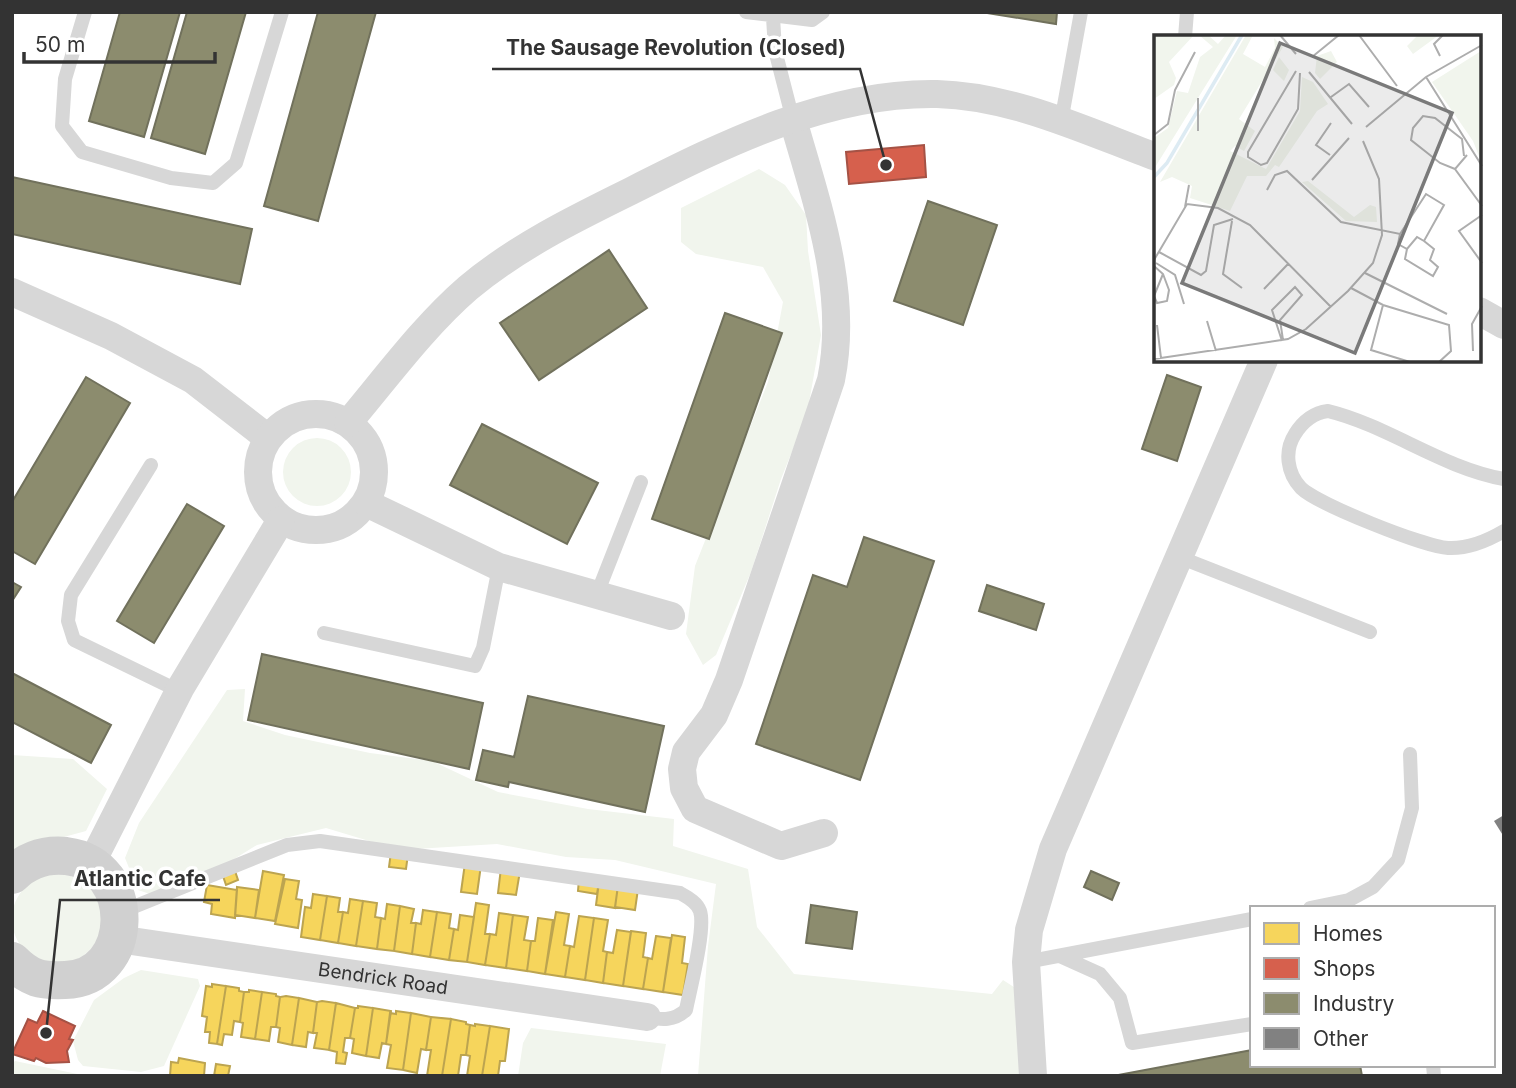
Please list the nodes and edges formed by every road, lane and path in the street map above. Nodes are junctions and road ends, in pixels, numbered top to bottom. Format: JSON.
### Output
{"nodes":[{"id":1,"x":85,"y":12,"type":"edge"},
{"id":2,"x":282,"y":12,"type":"edge"},
{"id":3,"x":746,"y":12,"type":"edge"},
{"id":4,"x":824,"y":12,"type":"edge"},
{"id":5,"x":1081,"y":12,"type":"edge"},
{"id":6,"x":1187,"y":12,"type":"edge"},
{"id":7,"x":773,"y":17,"type":"junction"},
{"id":8,"x":1185,"y":35,"type":"edge"},
{"id":9,"x":793,"y":120,"type":"junction"},
{"id":10,"x":1061,"y":122,"type":"junction"},
{"id":11,"x":1154,"y":156,"type":"edge"},
{"id":12,"x":12,"y":292,"type":"edge"},
{"id":13,"x":1481,"y":312,"type":"edge"},
{"id":14,"x":1504,"y":325,"type":"edge"},
{"id":15,"x":1263,"y":362,"type":"edge"},
{"id":16,"x":348,"y":423,"type":"junction"},
{"id":17,"x":268,"y":438,"type":"junction"},
{"id":18,"x":151,"y":465,"type":"dead end"},
{"id":19,"x":1504,"y":479,"type":"edge"},
{"id":20,"x":642,"y":482,"type":"dead end"},
{"id":21,"x":366,"y":503,"type":"junction"},
{"id":22,"x":281,"y":520,"type":"junction"},
{"id":23,"x":1504,"y":531,"type":"edge"},
{"id":24,"x":1179,"y":557,"type":"junction"},
{"id":25,"x":499,"y":567,"type":"junction"},
{"id":26,"x":597,"y":594,"type":"junction"},
{"id":27,"x":671,"y":616,"type":"dead end"},
{"id":28,"x":1370,"y":632,"type":"dead end"},
{"id":29,"x":324,"y":633,"type":"dead end"},
{"id":30,"x":179,"y":691,"type":"junction"},
{"id":31,"x":1410,"y":754,"type":"dead end"},
{"id":32,"x":824,"y":833,"type":"dead end"},
{"id":33,"x":91,"y":864,"type":"junction"},
{"id":34,"x":12,"y":875,"type":"edge"},
{"id":35,"x":1320,"y":906,"type":"edge"},
{"id":36,"x":1250,"y":919,"type":"edge"},
{"id":37,"x":119,"y":926,"type":"junction"},
{"id":38,"x":1060,"y":956,"type":"junction"},
{"id":39,"x":1026,"y":962,"type":"junction"},
{"id":40,"x":16,"y":976,"type":"edge"},
{"id":41,"x":647,"y":1017,"type":"joint"},
{"id":42,"x":1250,"y":1024,"type":"edge"},
{"id":43,"x":1033,"y":1076,"type":"edge"}],
"edges":[{"from":1,"to":2,"type":"lane"},
{"from":3,"to":7,"type":"lane"},
{"from":4,"to":7,"type":"lane"},
{"from":5,"to":10,"type":"lane"},
{"from":6,"to":8,"type":"lane"},
{"from":7,"to":9,"type":"lane"},
{"from":9,"to":10,"type":"street"},
{"from":9,"to":16,"type":"street"},
{"from":9,"to":32,"type":"street"},
{"from":10,"to":11,"type":"street"},
{"from":12,"to":17,"type":"street"},
{"from":13,"to":14,"type":"street"},
{"from":15,"to":24,"type":"street"},
{"from":16,"to":17,"type":"street"},
{"from":16,"to":21,"type":"street"},
{"from":17,"to":22,"type":"street"},
{"from":18,"to":30,"type":"lane"},
{"from":19,"to":23,"type":"lane"},
{"from":20,"to":26,"type":"lane"},
{"from":21,"to":22,"type":"street"},
{"from":21,"to":25,"type":"street"},
{"from":22,"to":30,"type":"street"},
{"from":24,"to":28,"type":"lane"},
{"from":24,"to":39,"type":"street"},
{"from":25,"to":26,"type":"street"},
{"from":25,"to":29,"type":"lane"},
{"from":26,"to":27,"type":"street"},
{"from":30,"to":33,"type":"street"},
{"from":31,"to":35,"type":"lane"},
{"from":33,"to":34,"type":"street"},
{"from":33,"to":37,"type":"street"},
{"from":36,"to":38,"type":"lane"},
{"from":37,"to":40,"type":"street"},
{"from":37,"to":41,"type":"street","name":"Bendrick Road"},
{"from":37,"to":41,"type":"lane"},
{"from":38,"to":39,"type":"lane"},
{"from":38,"to":42,"type":"lane"},
{"from":39,"to":43,"type":"street"}]}
